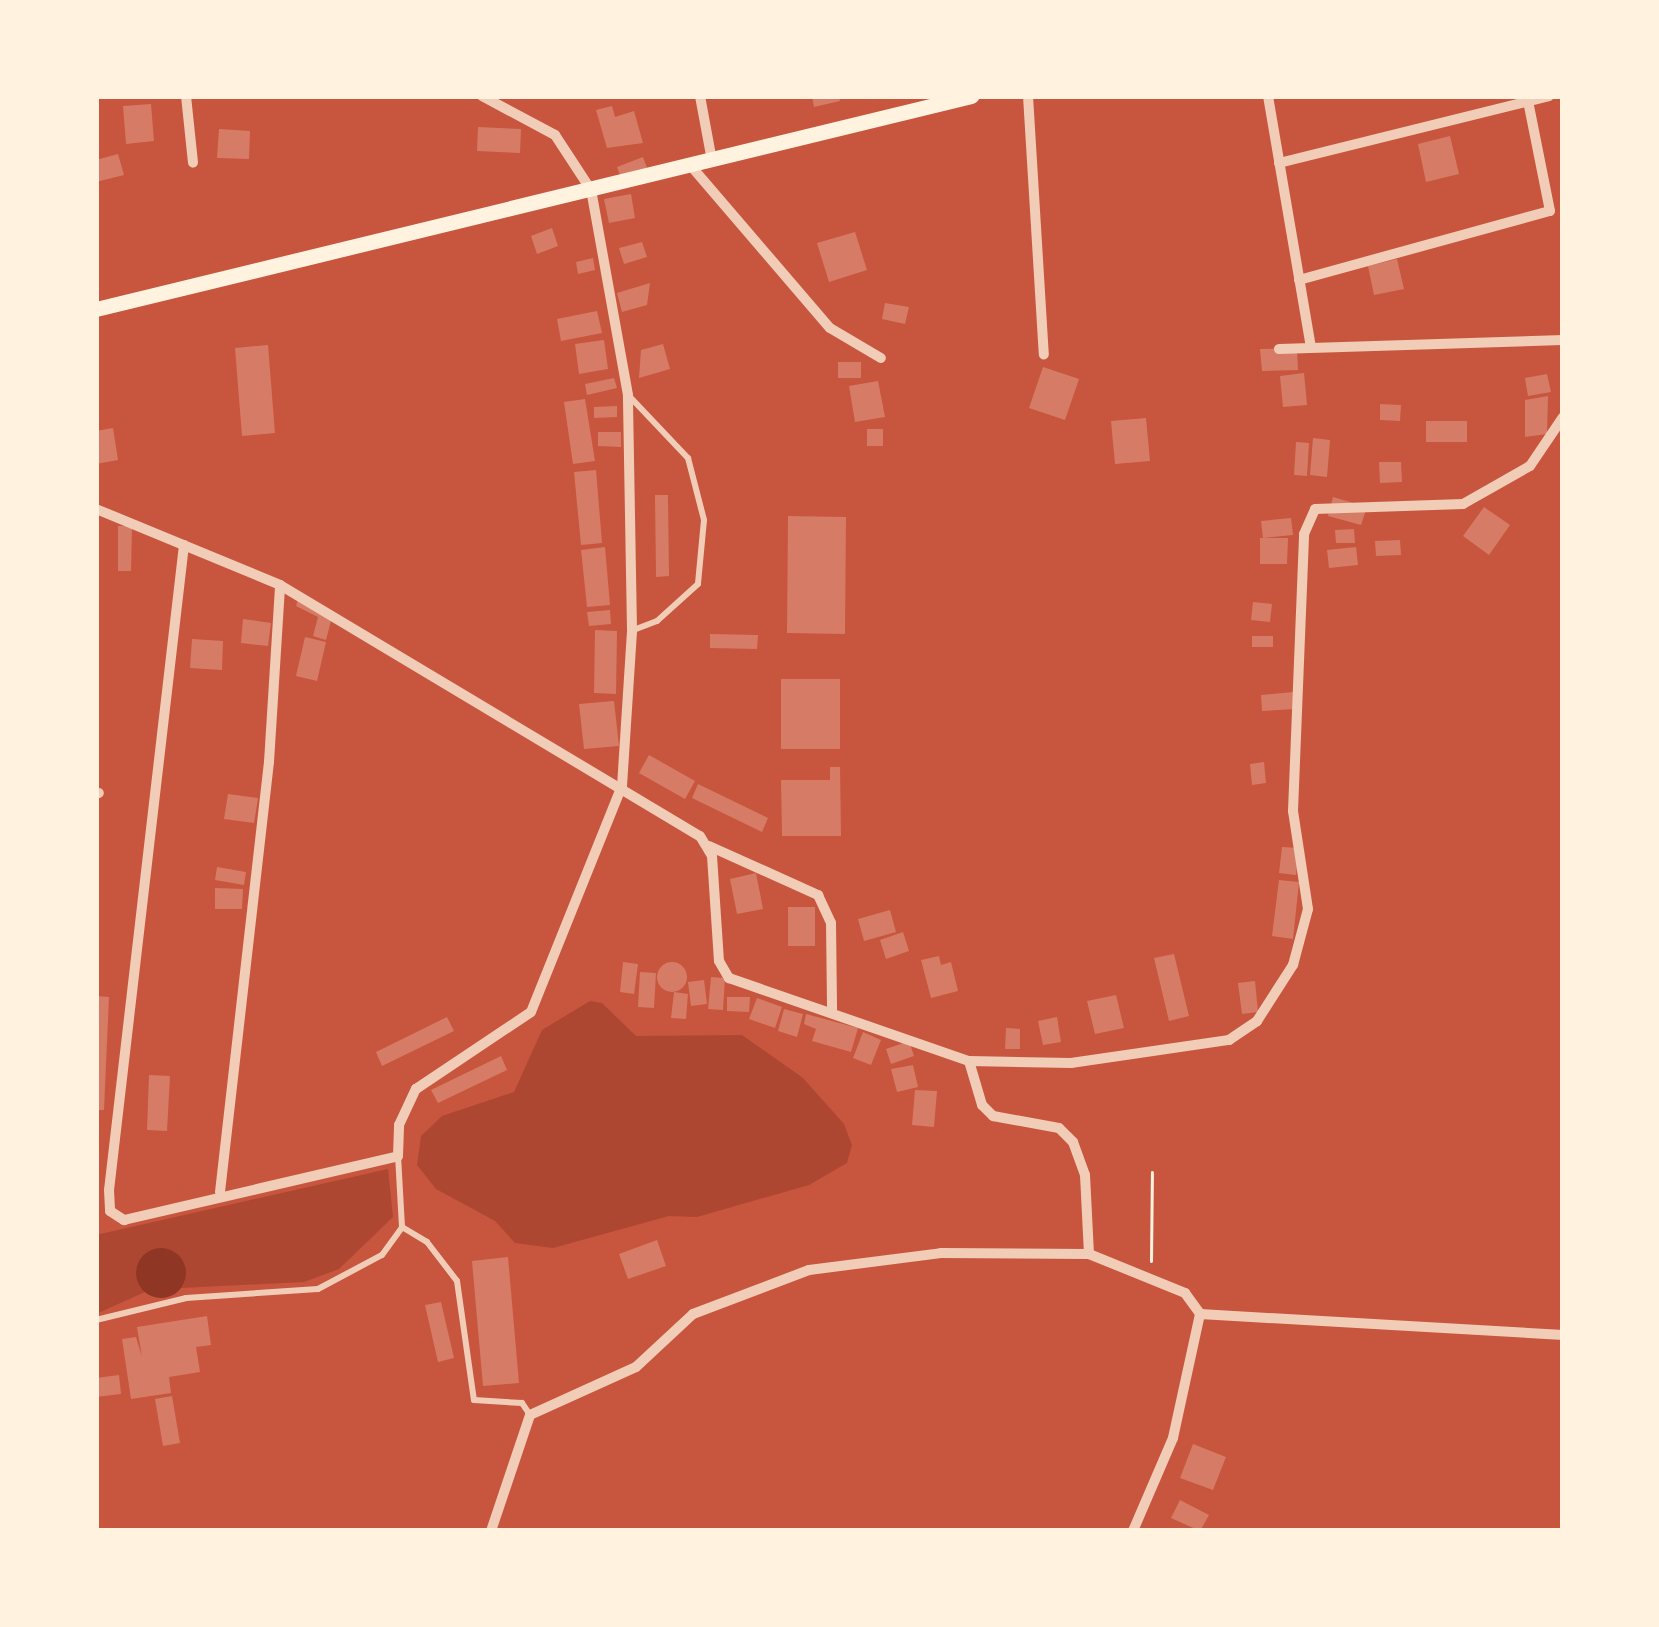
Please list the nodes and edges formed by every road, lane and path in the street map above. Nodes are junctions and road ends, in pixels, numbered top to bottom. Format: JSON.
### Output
{"nodes":[{"id":1,"x":186,"y":96,"type":"edge"},
{"id":2,"x":482,"y":96,"type":"edge"},
{"id":3,"x":700,"y":96,"type":"edge"},
{"id":4,"x":971,"y":96,"type":"edge"},
{"id":5,"x":1028,"y":96,"type":"edge"},
{"id":6,"x":1268,"y":96,"type":"edge"},
{"id":7,"x":1549,"y":96,"type":"edge"},
{"id":8,"x":1527,"y":99,"type":"edge"},
{"id":9,"x":912,"y":104,"type":"edge"},
{"id":10,"x":712,"y":160,"type":"junction"},
{"id":11,"x":194,"y":163,"type":"dead end"},
{"id":12,"x":1280,"y":164,"type":"junction"},
{"id":13,"x":691,"y":166,"type":"junction"},
{"id":14,"x":591,"y":190,"type":"junction"},
{"id":15,"x":1300,"y":280,"type":"junction"},
{"id":16,"x":96,"y":309,"type":"edge"},
{"id":17,"x":1563,"y":340,"type":"edge"},
{"id":18,"x":1311,"y":347,"type":"junction"},
{"id":19,"x":1279,"y":349,"type":"dead end"},
{"id":20,"x":1044,"y":356,"type":"dead end"},
{"id":21,"x":881,"y":358,"type":"dead end"},
{"id":22,"x":628,"y":395,"type":"junction"},
{"id":23,"x":1563,"y":417,"type":"edge"},
{"id":24,"x":96,"y":509,"type":"edge"},
{"id":25,"x":184,"y":544,"type":"junction"},
{"id":26,"x":280,"y":585,"type":"junction"},
{"id":27,"x":632,"y":630,"type":"junction"},
{"id":28,"x":622,"y":786,"type":"junction"},
{"id":29,"x":709,"y":846,"type":"junction"},
{"id":30,"x":832,"y":1009,"type":"junction"},
{"id":31,"x":969,"y":1061,"type":"junction"},
{"id":32,"x":398,"y":1156,"type":"junction"},
{"id":33,"x":1152,"y":1172,"type":"dead end"},
{"id":34,"x":220,"y":1192,"type":"junction"},
{"id":35,"x":402,"y":1227,"type":"junction"},
{"id":36,"x":1089,"y":1254,"type":"junction"},
{"id":37,"x":1150,"y":1274,"type":"junction"},
{"id":38,"x":1200,"y":1314,"type":"junction"},
{"id":39,"x":96,"y":1320,"type":"edge"},
{"id":40,"x":1563,"y":1336,"type":"edge"},
{"id":41,"x":530,"y":1415,"type":"junction"},
{"id":42,"x":490,"y":1531,"type":"edge"},
{"id":43,"x":1133,"y":1531,"type":"edge"}],
"edges":[{"from":1,"to":11,"type":"street"},
{"from":2,"to":14,"type":"street"},
{"from":3,"to":10,"type":"street"},
{"from":4,"to":9,"type":"main road"},
{"from":5,"to":20,"type":"street"},
{"from":6,"to":12,"type":"street"},
{"from":7,"to":8,"type":"street"},
{"from":8,"to":12,"type":"street"},
{"from":8,"to":15,"type":"street"},
{"from":9,"to":10,"type":"main road"},
{"from":10,"to":13,"type":"main road"},
{"from":12,"to":15,"type":"street"},
{"from":13,"to":14,"type":"main road"},
{"from":13,"to":21,"type":"street"},
{"from":14,"to":16,"type":"main road"},
{"from":14,"to":22,"type":"street"},
{"from":15,"to":18,"type":"street"},
{"from":17,"to":18,"type":"street"},
{"from":18,"to":19,"type":"street"},
{"from":22,"to":27,"type":"street"},
{"from":22,"to":27,"type":"lane"},
{"from":23,"to":31,"type":"street"},
{"from":24,"to":25,"type":"street"},
{"from":25,"to":26,"type":"street"},
{"from":25,"to":34,"type":"street"},
{"from":26,"to":28,"type":"street"},
{"from":26,"to":34,"type":"street"},
{"from":27,"to":28,"type":"street"},
{"from":28,"to":29,"type":"street"},
{"from":28,"to":32,"type":"street"},
{"from":29,"to":30,"type":"street"},
{"from":29,"to":30,"type":"street"},
{"from":30,"to":31,"type":"street"},
{"from":31,"to":36,"type":"street"},
{"from":32,"to":34,"type":"street"},
{"from":32,"to":35,"type":"lane"},
{"from":33,"to":37,"type":"path"},
{"from":35,"to":39,"type":"lane"},
{"from":35,"to":41,"type":"lane"},
{"from":36,"to":37,"type":"street"},
{"from":36,"to":41,"type":"street"},
{"from":37,"to":38,"type":"street"},
{"from":38,"to":40,"type":"street"},
{"from":38,"to":43,"type":"street"},
{"from":41,"to":42,"type":"street"}]}
